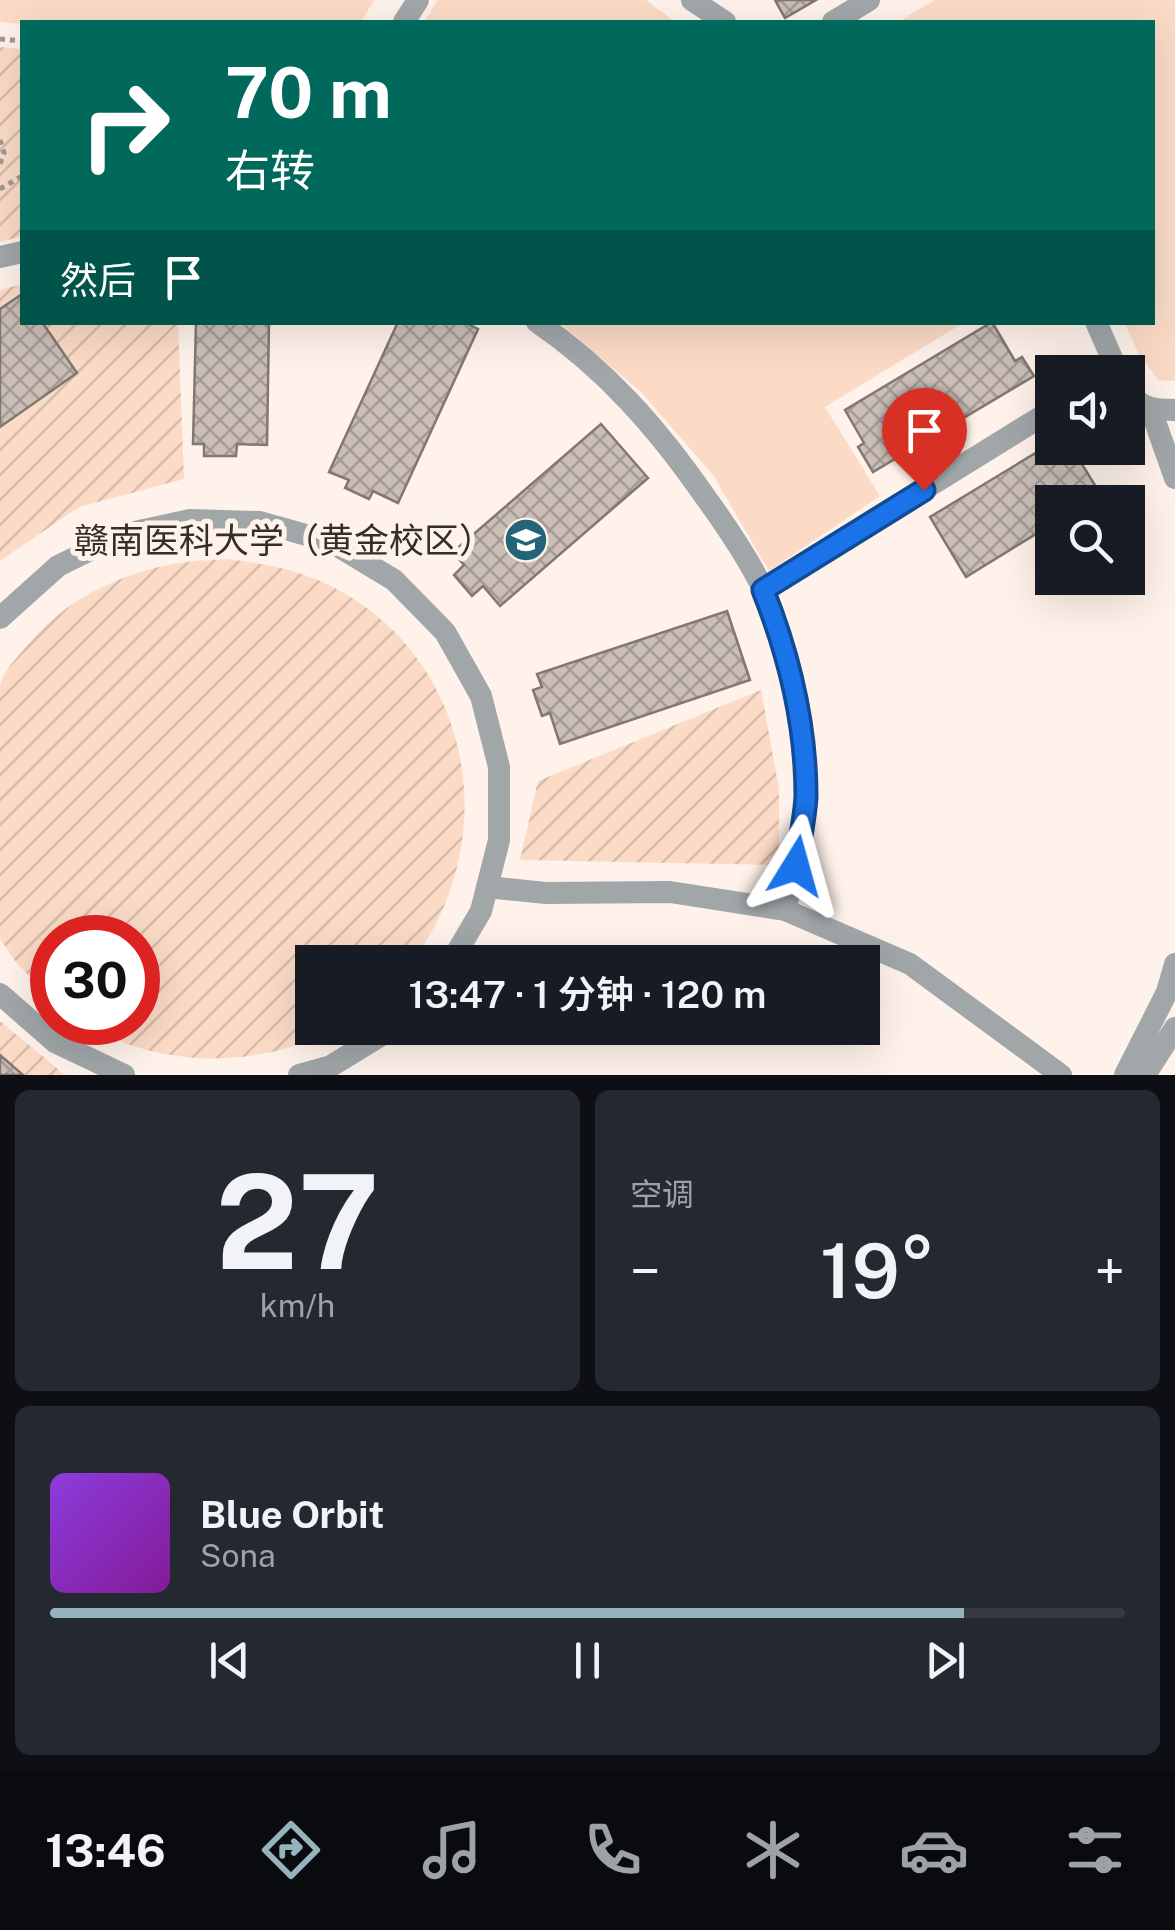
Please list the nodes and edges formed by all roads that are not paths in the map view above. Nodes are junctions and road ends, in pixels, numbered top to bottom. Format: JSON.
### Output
{"nodes":[{"id":1,"x":692,"y":0,"type":"edge"},
{"id":2,"x":869,"y":0,"type":"edge"},
{"id":3,"x":723,"y":20,"type":"edge"},
{"id":4,"x":836,"y":20,"type":"edge"},
{"id":5,"x":541,"y":325,"type":"edge"},
{"id":6,"x":1097,"y":325,"type":"edge"},
{"id":7,"x":1109,"y":355,"type":"edge"},
{"id":8,"x":1145,"y":406,"type":"edge"},
{"id":9,"x":1151,"y":410,"type":"junction"},
{"id":10,"x":1175,"y":410,"type":"edge"},
{"id":11,"x":1035,"y":421,"type":"edge"},
{"id":12,"x":1175,"y":478,"type":"edge"},
{"id":13,"x":763,"y":590,"type":"junction"},
{"id":14,"x":0,"y":618,"type":"edge"},
{"id":15,"x":487,"y":887,"type":"junction"},
{"id":16,"x":784,"y":910,"type":"junction"},
{"id":17,"x":461,"y":945,"type":"edge"},
{"id":18,"x":1175,"y":964,"type":"edge"},
{"id":19,"x":0,"y":994,"type":"edge"},
{"id":20,"x":1175,"y":1028,"type":"edge"},
{"id":21,"x":365,"y":1045,"type":"edge"},
{"id":22,"x":124,"y":1075,"type":"edge"},
{"id":23,"x":298,"y":1075,"type":"edge"},
{"id":24,"x":1061,"y":1075,"type":"edge"},
{"id":25,"x":1125,"y":1075,"type":"edge"},
{"id":26,"x":1145,"y":1075,"type":"edge"}],
"edges":[{"from":1,"to":3,"type":"street"},
{"from":2,"to":4,"type":"street"},
{"from":5,"to":13,"type":"street"},
{"from":6,"to":7,"type":"street"},
{"from":8,"to":9,"type":"street"},
{"from":9,"to":10,"type":"street"},
{"from":9,"to":12,"type":"street"},
{"from":11,"to":13,"type":"street"},
{"from":13,"to":16,"type":"street"},
{"from":14,"to":15,"type":"street"},
{"from":15,"to":16,"type":"street"},
{"from":15,"to":17,"type":"street"},
{"from":16,"to":24,"type":"street"},
{"from":18,"to":25,"type":"street"},
{"from":19,"to":22,"type":"street"},
{"from":20,"to":26,"type":"street"},
{"from":21,"to":23,"type":"street"}]}
